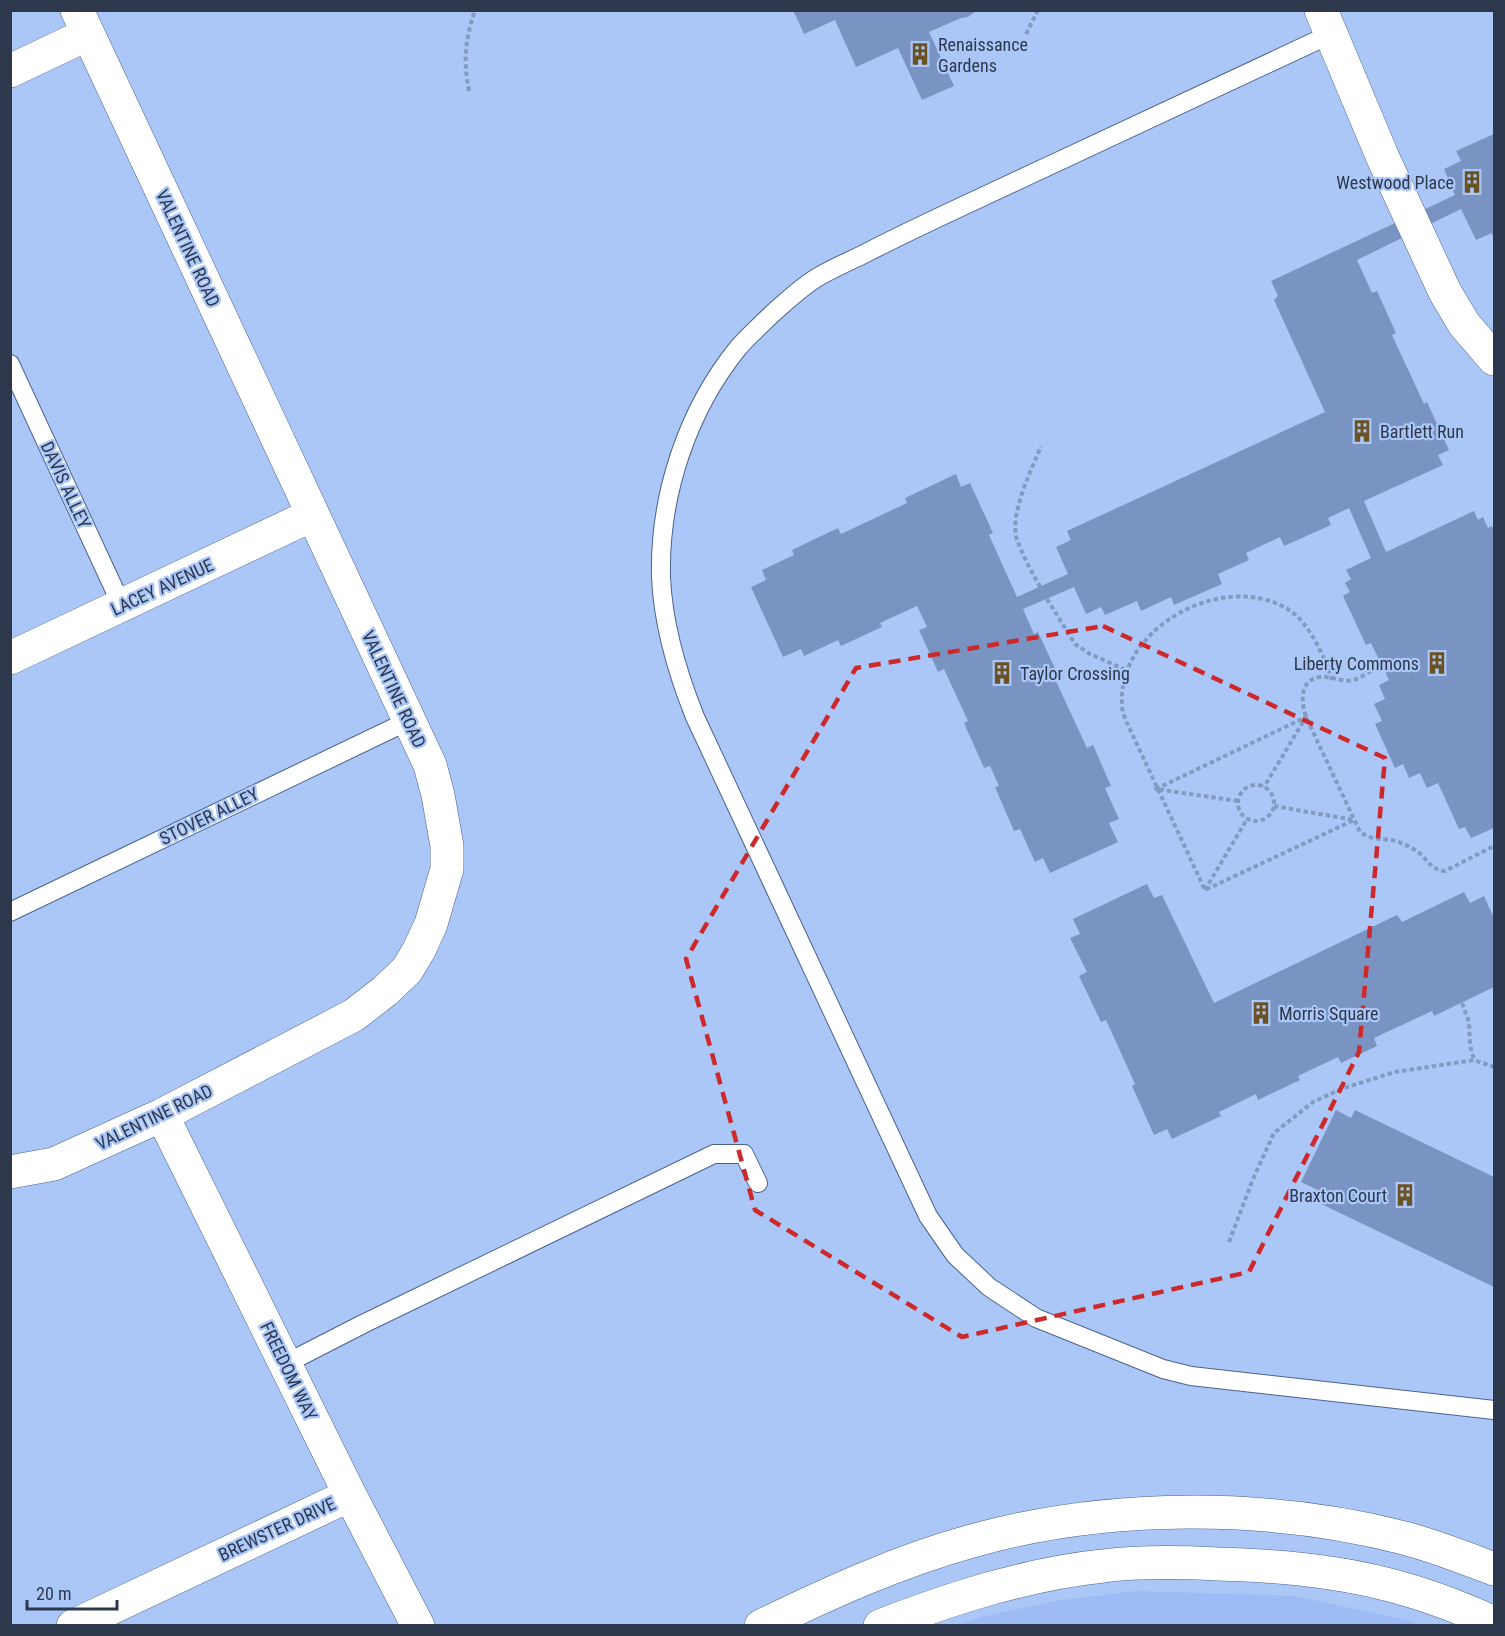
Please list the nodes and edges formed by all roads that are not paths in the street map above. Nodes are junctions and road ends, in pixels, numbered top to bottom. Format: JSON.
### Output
{"nodes":[{"id":1,"x":83,"y":22,"type":"edge"},
{"id":2,"x":1326,"y":22,"type":"edge"},
{"id":3,"x":10,"y":71,"type":"edge"},
{"id":4,"x":1494,"y":359,"type":"edge"},
{"id":5,"x":10,"y":364,"type":"edge"},
{"id":6,"x":312,"y":515,"type":"junction"},
{"id":7,"x":122,"y":606,"type":"junction"},
{"id":8,"x":10,"y":658,"type":"edge"},
{"id":9,"x":408,"y":721,"type":"junction"},
{"id":10,"x":10,"y":912,"type":"edge"},
{"id":11,"x":162,"y":1115,"type":"junction"},
{"id":12,"x":10,"y":1172,"type":"edge"},
{"id":13,"x":758,"y":1183,"type":"dead end"},
{"id":14,"x":285,"y":1364,"type":"junction"},
{"id":15,"x":1494,"y":1410,"type":"edge"},
{"id":16,"x":350,"y":1495,"type":"junction"},
{"id":17,"x":1494,"y":1569,"type":"edge"},
{"id":18,"x":1494,"y":1623,"type":"edge"},
{"id":19,"x":74,"y":1626,"type":"edge"},
{"id":20,"x":418,"y":1626,"type":"edge"},
{"id":21,"x":761,"y":1626,"type":"edge"},
{"id":22,"x":880,"y":1626,"type":"edge"}],
"edges":[{"from":1,"to":3,"type":"street"},
{"from":1,"to":6,"type":"street","name":"VALENTINE ROAD"},
{"from":2,"to":4,"type":"street"},
{"from":2,"to":15,"type":"lane"},
{"from":5,"to":7,"type":"lane","name":"DAVIS ALLEY"},
{"from":6,"to":7,"type":"street","name":"LACEY AVENUE"},
{"from":6,"to":9,"type":"street","name":"VALENTINE ROAD"},
{"from":7,"to":8,"type":"street","name":"LACEY AVENUE"},
{"from":9,"to":10,"type":"lane","name":"STOVER ALLEY"},
{"from":9,"to":11,"type":"street","name":"VALENTINE ROAD"},
{"from":11,"to":12,"type":"street","name":"VALENTINE ROAD"},
{"from":11,"to":14,"type":"street","name":"FREEDOM WAY"},
{"from":13,"to":14,"type":"lane"},
{"from":14,"to":16,"type":"street","name":"FREEDOM WAY"},
{"from":16,"to":19,"type":"street","name":"BREWSTER DRIVE"},
{"from":16,"to":20,"type":"street","name":"FREEDOM WAY"},
{"from":17,"to":21,"type":"street"},
{"from":18,"to":22,"type":"street"}]}
